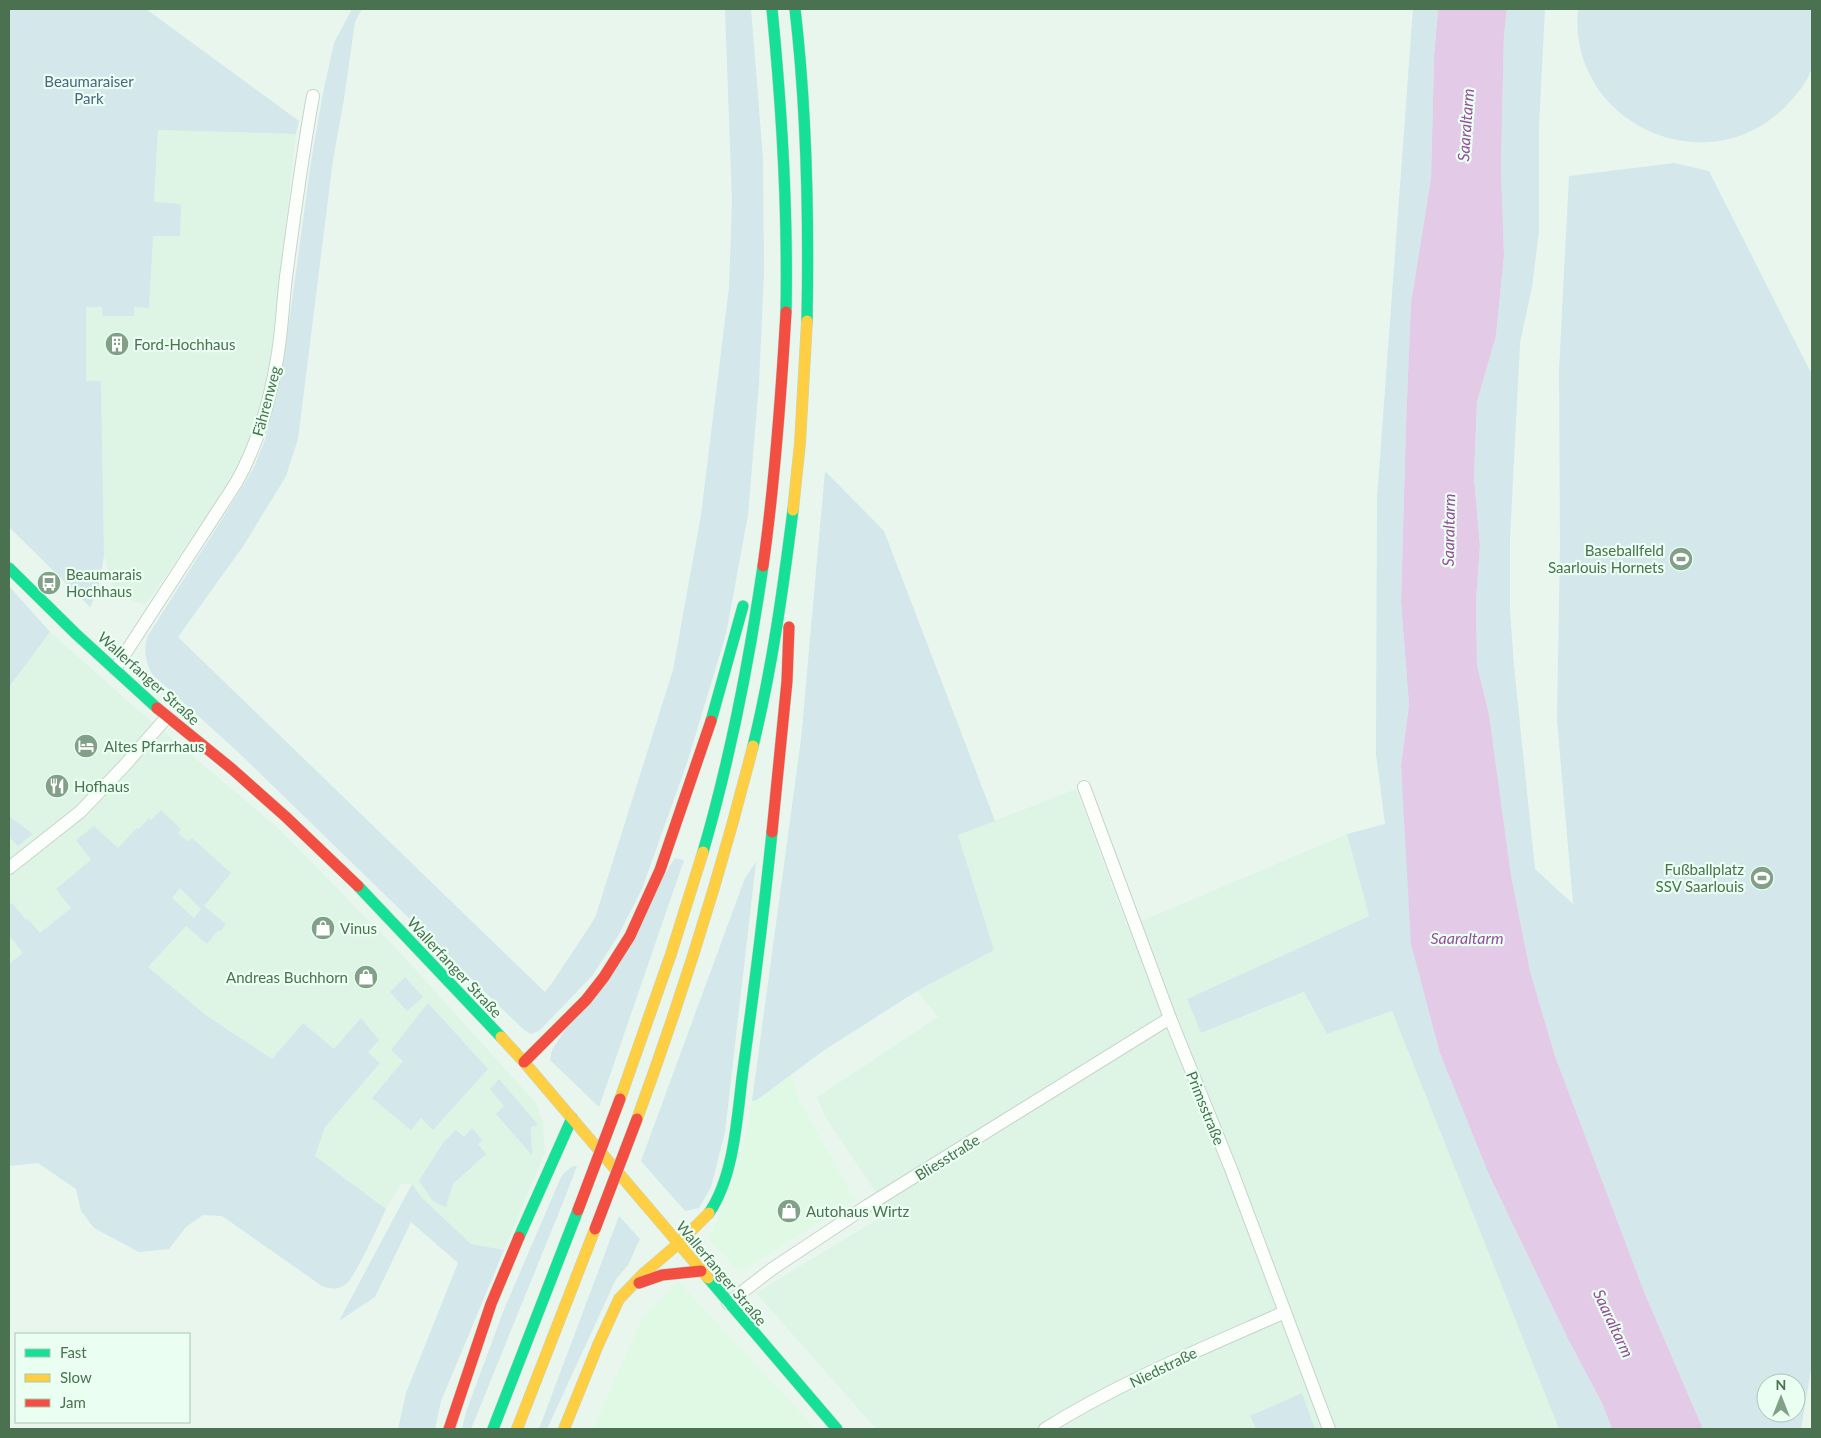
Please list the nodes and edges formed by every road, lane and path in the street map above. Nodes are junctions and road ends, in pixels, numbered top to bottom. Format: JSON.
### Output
{"nodes":[{"id":1,"x":772,"y":9,"type":"edge"},
{"id":2,"x":795,"y":9,"type":"edge"},
{"id":3,"x":313,"y":96,"type":"dead end"},
{"id":4,"x":778,"y":445,"type":"junction"},
{"id":5,"x":793,"y":515,"type":"junction"},
{"id":6,"x":9,"y":568,"type":"edge"},
{"id":7,"x":750,"y":571,"type":"dead end"},
{"id":8,"x":746,"y":591,"type":"dead end"},
{"id":9,"x":116,"y":669,"type":"junction"},
{"id":10,"x":167,"y":717,"type":"junction"},
{"id":11,"x":1084,"y":787,"type":"dead end"},
{"id":12,"x":9,"y":868,"type":"edge"},
{"id":13,"x":1170,"y":1018,"type":"junction"},
{"id":14,"x":524,"y":1062,"type":"junction"},
{"id":15,"x":572,"y":1118,"type":"junction"},
{"id":16,"x":678,"y":1244,"type":"junction"},
{"id":17,"x":702,"y":1271,"type":"junction"},
{"id":18,"x":631,"y":1287,"type":"junction"},
{"id":19,"x":728,"y":1303,"type":"junction"},
{"id":20,"x":1285,"y":1312,"type":"junction"},
{"id":21,"x":448,"y":1429,"type":"edge"},
{"id":22,"x":492,"y":1429,"type":"edge"},
{"id":23,"x":517,"y":1429,"type":"edge"},
{"id":24,"x":564,"y":1429,"type":"edge"},
{"id":25,"x":837,"y":1429,"type":"edge"},
{"id":26,"x":1045,"y":1429,"type":"edge"},
{"id":27,"x":1329,"y":1429,"type":"edge"}],
"edges":[{"from":1,"to":4,"type":"main road"},
{"from":2,"to":5,"type":"main road"},
{"from":3,"to":9,"type":"street","name":"Fährenweg"},
{"from":4,"to":7,"type":"main road"},
{"from":4,"to":22,"type":"main road","bridge":true},
{"from":5,"to":16,"type":"main road"},
{"from":5,"to":23,"type":"main road","bridge":true},
{"from":6,"to":9,"type":"main road","name":"Wallerfanger Straße"},
{"from":8,"to":14,"type":"main road"},
{"from":9,"to":10,"type":"main road","name":"Wallerfanger Straße"},
{"from":10,"to":12,"type":"street"},
{"from":10,"to":14,"type":"main road","name":"Wallerfanger Straße"},
{"from":11,"to":13,"type":"street","name":"Primsstraße"},
{"from":13,"to":19,"type":"street","name":"Bliesstraße"},
{"from":13,"to":20,"type":"street","name":"Primsstraße"},
{"from":14,"to":15,"type":"main road","name":"Wallerfanger Straße"},
{"from":15,"to":16,"type":"main road","name":"Wallerfanger Straße"},
{"from":15,"to":21,"type":"main road"},
{"from":16,"to":17,"type":"main road","name":"Wallerfanger Straße"},
{"from":16,"to":18,"type":"main road"},
{"from":17,"to":18,"type":"main road"},
{"from":17,"to":19,"type":"main road","name":"Wallerfanger Straße"},
{"from":18,"to":24,"type":"main road"},
{"from":19,"to":25,"type":"main road","name":"Wallerfanger Straße"},
{"from":20,"to":26,"type":"street","name":"Niedstraße"},
{"from":20,"to":27,"type":"street","name":"Primsstraße"}]}
